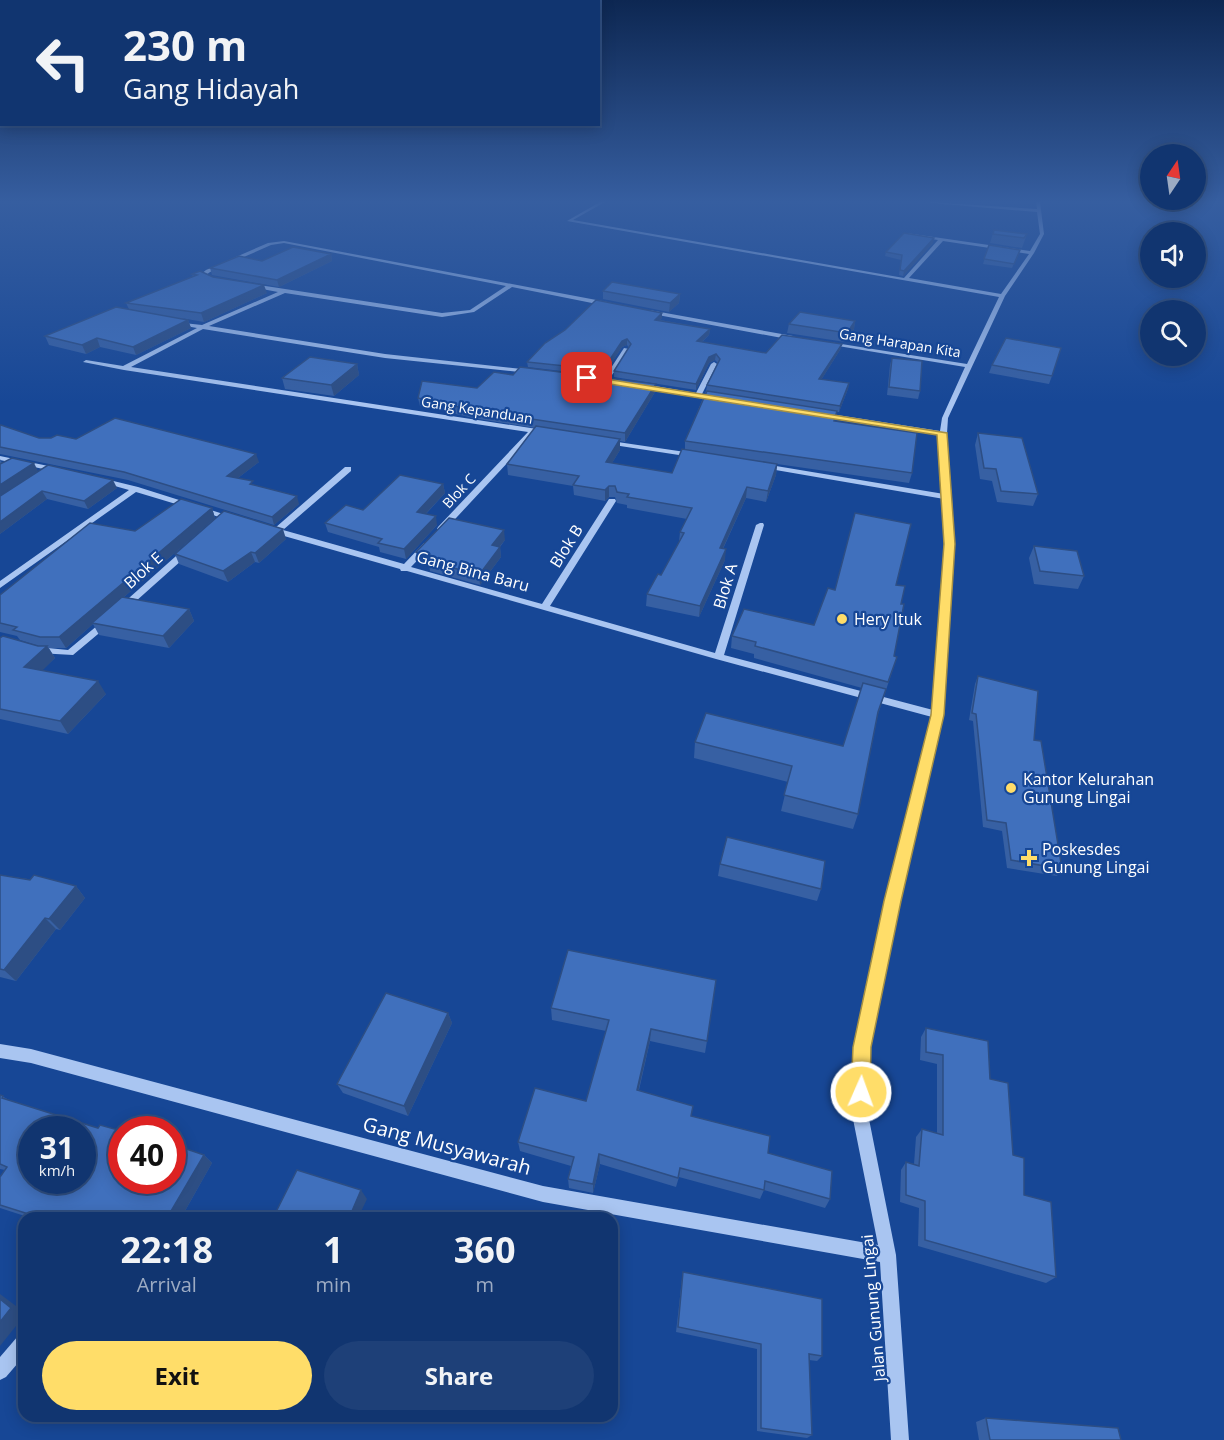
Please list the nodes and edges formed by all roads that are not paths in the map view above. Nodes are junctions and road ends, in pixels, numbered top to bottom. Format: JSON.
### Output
{"nodes":[{"id":1,"x":216,"y":269,"type":"edge"},
{"id":2,"x":421,"y":269,"type":"edge"},
{"id":3,"x":843,"y":269,"type":"edge"},
{"id":4,"x":915,"y":269,"type":"edge"},
{"id":5,"x":1021,"y":269,"type":"edge"},
{"id":6,"x":905,"y":280,"type":"junction"},
{"id":7,"x":216,"y":281,"type":"edge"},
{"id":8,"x":250,"y":286,"type":"edge"},
{"id":9,"x":510,"y":286,"type":"junction"},
{"id":10,"x":284,"y":291,"type":"junction"},
{"id":11,"x":1002,"y":296,"type":"junction"},
{"id":12,"x":612,"y":305,"type":"edge"},
{"id":13,"x":646,"y":312,"type":"edge"},
{"id":14,"x":166,"y":321,"type":"edge"},
{"id":15,"x":205,"y":326,"type":"junction"},
{"id":16,"x":806,"y":340,"type":"edge"},
{"id":17,"x":818,"y":342,"type":"edge"},
{"id":18,"x":626,"y":349,"type":"edge"},
{"id":19,"x":86,"y":362,"type":"dead end"},
{"id":20,"x":714,"y":364,"type":"edge"},
{"id":21,"x":968,"y":366,"type":"junction"},
{"id":22,"x":124,"y":368,"type":"junction"},
{"id":23,"x":542,"y":373,"type":"edge"},
{"id":24,"x":595,"y":379,"type":"edge"},
{"id":25,"x":606,"y":380,"type":"junction"},
{"id":26,"x":617,"y":382,"type":"edge"},
{"id":27,"x":629,"y":384,"type":"edge"},
{"id":28,"x":698,"y":396,"type":"junction"},
{"id":29,"x":721,"y":399,"type":"edge"},
{"id":30,"x":814,"y":414,"type":"edge"},
{"id":31,"x":533,"y":431,"type":"junction"},
{"id":32,"x":942,"y":433,"type":"junction"},
{"id":33,"x":556,"y":434,"type":"edge"},
{"id":34,"x":601,"y":441,"type":"edge"},
{"id":35,"x":703,"y":457,"type":"edge"},
{"id":36,"x":0,"y":458,"type":"edge"},
{"id":37,"x":15,"y":461,"type":"junction"},
{"id":38,"x":760,"y":466,"type":"edge"},
{"id":39,"x":348,"y":469,"type":"dead end"},
{"id":40,"x":0,"y":470,"type":"edge"},
{"id":41,"x":70,"y":473,"type":"edge"},
{"id":42,"x":90,"y":477,"type":"edge"},
{"id":43,"x":135,"y":489,"type":"junction"},
{"id":44,"x":948,"y":497,"type":"junction"},
{"id":45,"x":612,"y":501,"type":"edge"},
{"id":46,"x":226,"y":516,"type":"junction"},
{"id":47,"x":247,"y":522,"type":"edge"},
{"id":48,"x":218,"y":524,"type":"edge"},
{"id":49,"x":760,"y":525,"type":"dead end"},
{"id":50,"x":267,"y":528,"type":"edge"},
{"id":51,"x":277,"y":531,"type":"junction"},
{"id":52,"x":192,"y":547,"type":"edge"},
{"id":53,"x":405,"y":569,"type":"junction"},
{"id":54,"x":0,"y":585,"type":"edge"},
{"id":55,"x":545,"y":606,"type":"junction"},
{"id":56,"x":28,"y":647,"type":"edge"},
{"id":57,"x":719,"y":657,"type":"junction"},
{"id":58,"x":938,"y":715,"type":"junction"},
{"id":59,"x":0,"y":1051,"type":"edge"},
{"id":60,"x":888,"y":1255,"type":"junction"},
{"id":61,"x":18,"y":1349,"type":"edge"},
{"id":62,"x":0,"y":1371,"type":"edge"},
{"id":63,"x":900,"y":1440,"type":"edge"}],
"edges":[{"from":1,"to":7,"type":"street"},
{"from":2,"to":9,"type":"street"},
{"from":3,"to":6,"type":"street"},
{"from":4,"to":6,"type":"street"},
{"from":5,"to":11,"type":"street","name":"Jalan Gunung Lingai"},
{"from":6,"to":11,"type":"street"},
{"from":8,"to":10,"type":"street"},
{"from":9,"to":10,"type":"street"},
{"from":9,"to":12,"type":"street"},
{"from":10,"to":15,"type":"street"},
{"from":11,"to":21,"type":"street","name":"Jalan Gunung Lingai"},
{"from":13,"to":16,"type":"street"},
{"from":14,"to":15,"type":"street"},
{"from":15,"to":22,"type":"street"},
{"from":15,"to":23,"type":"street"},
{"from":17,"to":21,"type":"street","name":"Gang Harapan Kita"},
{"from":18,"to":25,"type":"street"},
{"from":19,"to":22,"type":"street","name":"Gang Kepanduan"},
{"from":20,"to":28,"type":"street"},
{"from":21,"to":32,"type":"street","name":"Jalan Gunung Lingai"},
{"from":22,"to":31,"type":"street","name":"Gang Kepanduan"},
{"from":24,"to":25,"type":"street"},
{"from":25,"to":26,"type":"street"},
{"from":27,"to":28,"type":"street"},
{"from":28,"to":29,"type":"street"},
{"from":30,"to":32,"type":"street"},
{"from":31,"to":33,"type":"street","name":"Gang Kepanduan"},
{"from":31,"to":53,"type":"street","name":"Blok C"},
{"from":32,"to":44,"type":"street","name":"Jalan Gunung Lingai"},
{"from":34,"to":35,"type":"street"},
{"from":36,"to":37,"type":"street"},
{"from":37,"to":40,"type":"street"},
{"from":37,"to":41,"type":"street"},
{"from":38,"to":44,"type":"street"},
{"from":39,"to":51,"type":"street"},
{"from":42,"to":43,"type":"street"},
{"from":43,"to":46,"type":"street"},
{"from":43,"to":54,"type":"street"},
{"from":44,"to":58,"type":"street","name":"Jalan Gunung Lingai"},
{"from":45,"to":55,"type":"street","name":"Blok B"},
{"from":46,"to":47,"type":"street"},
{"from":46,"to":48,"type":"street"},
{"from":49,"to":57,"type":"street","name":"Blok A"},
{"from":50,"to":51,"type":"street","name":"Gang Bina Baru"},
{"from":51,"to":53,"type":"street","name":"Gang Bina Baru"},
{"from":52,"to":56,"type":"street","name":"Blok E"},
{"from":53,"to":55,"type":"street","name":"Gang Bina Baru"},
{"from":55,"to":57,"type":"street","name":"Gang Bina Baru"},
{"from":57,"to":58,"type":"street","name":"Gang Bina Baru"},
{"from":58,"to":60,"type":"street","name":"Jalan Gunung Lingai"},
{"from":59,"to":60,"type":"street","name":"Gang Musyawarah"},
{"from":60,"to":63,"type":"street","name":"Jalan Gunung Lingai"},
{"from":61,"to":62,"type":"street"}]}
